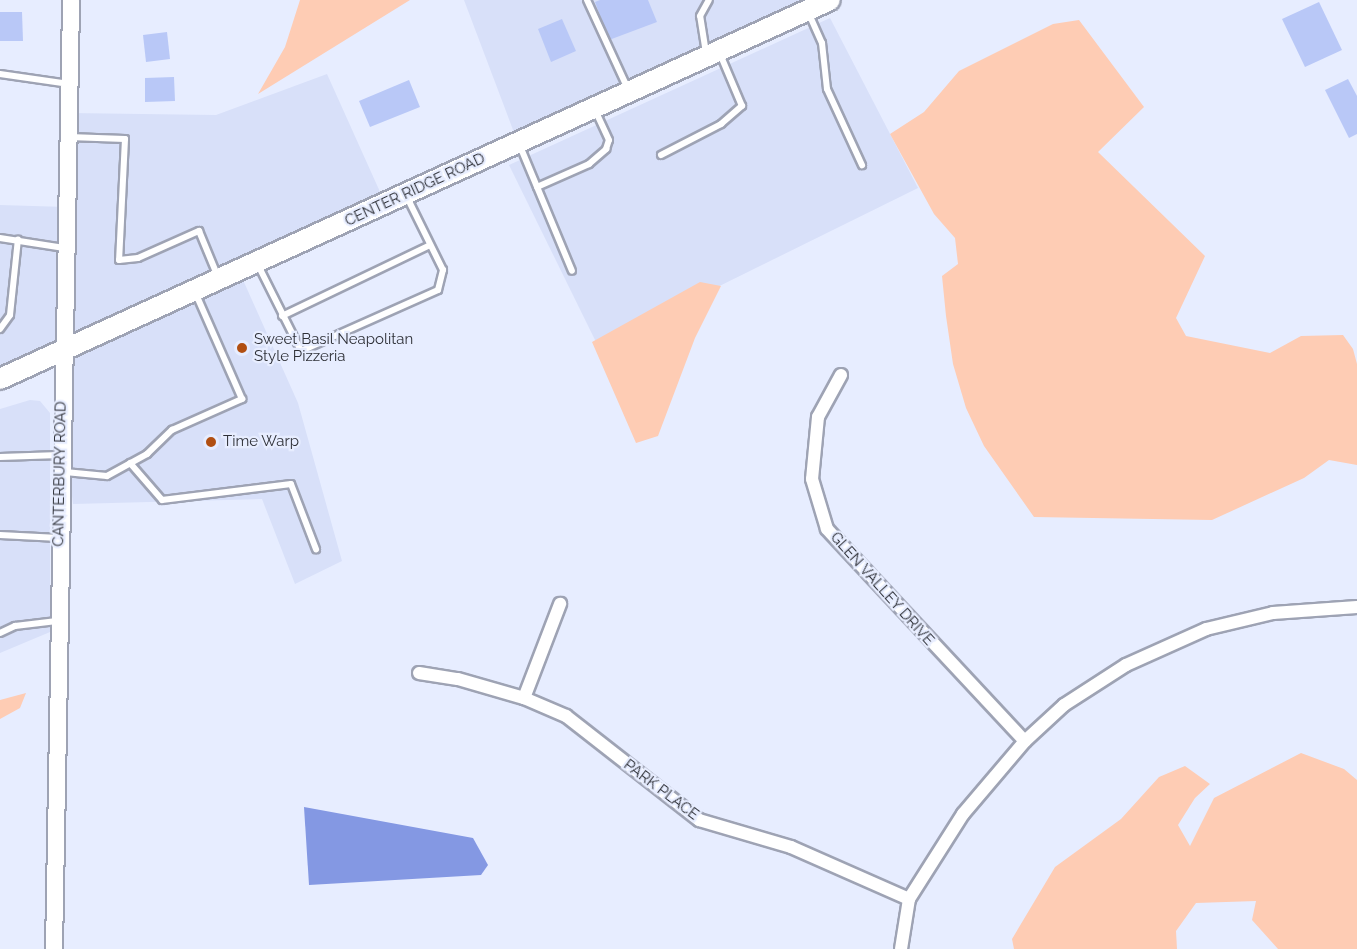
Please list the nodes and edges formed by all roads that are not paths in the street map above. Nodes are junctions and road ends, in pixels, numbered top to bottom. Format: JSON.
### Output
{"nodes":[{"id":1,"x":71,"y":0,"type":"edge"},
{"id":2,"x":587,"y":0,"type":"edge"},
{"id":3,"x":709,"y":0,"type":"edge"},
{"id":4,"x":830,"y":0,"type":"edge"},
{"id":5,"x":805,"y":5,"type":"edge"},
{"id":6,"x":713,"y":54,"type":"junction"},
{"id":7,"x":0,"y":74,"type":"edge"},
{"id":8,"x":70,"y":84,"type":"junction"},
{"id":9,"x":629,"y":92,"type":"junction"},
{"id":10,"x":594,"y":108,"type":"junction"},
{"id":11,"x":68,"y":137,"type":"junction"},
{"id":12,"x":518,"y":142,"type":"junction"},
{"id":13,"x":661,"y":155,"type":"dead end"},
{"id":14,"x":862,"y":165,"type":"dead end"},
{"id":15,"x":537,"y":187,"type":"junction"},
{"id":16,"x":406,"y":194,"type":"junction"},
{"id":17,"x":0,"y":238,"type":"edge"},
{"id":18,"x":18,"y":239,"type":"junction"},
{"id":19,"x":430,"y":245,"type":"junction"},
{"id":20,"x":64,"y":248,"type":"junction"},
{"id":21,"x":257,"y":262,"type":"junction"},
{"id":22,"x":572,"y":271,"type":"dead end"},
{"id":23,"x":219,"y":279,"type":"junction"},
{"id":24,"x":195,"y":290,"type":"junction"},
{"id":25,"x":282,"y":316,"type":"junction"},
{"id":26,"x":0,"y":329,"type":"edge"},
{"id":27,"x":61,"y":349,"type":"junction"},
{"id":28,"x":841,"y":375,"type":"dead end"},
{"id":29,"x":0,"y":379,"type":"edge"},
{"id":30,"x":0,"y":457,"type":"edge"},
{"id":31,"x":130,"y":463,"type":"junction"},
{"id":32,"x":60,"y":464,"type":"junction"},
{"id":33,"x":0,"y":535,"type":"edge"},
{"id":34,"x":59,"y":538,"type":"junction"},
{"id":35,"x":316,"y":549,"type":"dead end"},
{"id":36,"x":560,"y":604,"type":"dead end"},
{"id":37,"x":1357,"y":607,"type":"edge"},
{"id":38,"x":58,"y":621,"type":"junction"},
{"id":39,"x":0,"y":633,"type":"edge"},
{"id":40,"x":419,"y":674,"type":"dead end"},
{"id":41,"x":524,"y":698,"type":"junction"},
{"id":42,"x":1024,"y":741,"type":"junction"},
{"id":43,"x":909,"y":899,"type":"junction"},
{"id":44,"x":54,"y":949,"type":"edge"},
{"id":45,"x":901,"y":949,"type":"edge"}],
"edges":[{"from":1,"to":8,"type":"street","name":"CANTERBURY ROAD"},
{"from":2,"to":9,"type":"lane"},
{"from":3,"to":6,"type":"lane"},
{"from":4,"to":5,"type":"main road","name":"CENTER RIDGE ROAD"},
{"from":5,"to":6,"type":"main road","name":"CENTER RIDGE ROAD"},
{"from":5,"to":14,"type":"lane"},
{"from":6,"to":9,"type":"main road","name":"CENTER RIDGE ROAD"},
{"from":6,"to":13,"type":"lane"},
{"from":7,"to":8,"type":"lane"},
{"from":8,"to":11,"type":"street","name":"CANTERBURY ROAD"},
{"from":9,"to":10,"type":"main road","name":"CENTER RIDGE ROAD"},
{"from":10,"to":12,"type":"main road","name":"CENTER RIDGE ROAD"},
{"from":10,"to":15,"type":"lane"},
{"from":11,"to":20,"type":"street","name":"CANTERBURY ROAD"},
{"from":11,"to":23,"type":"lane"},
{"from":12,"to":15,"type":"lane"},
{"from":12,"to":16,"type":"main road","name":"CENTER RIDGE ROAD"},
{"from":15,"to":22,"type":"lane"},
{"from":16,"to":19,"type":"lane"},
{"from":16,"to":21,"type":"main road","name":"CENTER RIDGE ROAD"},
{"from":17,"to":18,"type":"lane"},
{"from":18,"to":20,"type":"lane"},
{"from":18,"to":26,"type":"lane"},
{"from":19,"to":25,"type":"lane"},
{"from":19,"to":25,"type":"lane"},
{"from":20,"to":27,"type":"street","name":"CANTERBURY ROAD"},
{"from":21,"to":23,"type":"main road","name":"CENTER RIDGE ROAD"},
{"from":21,"to":25,"type":"lane"},
{"from":23,"to":24,"type":"main road","name":"CENTER RIDGE ROAD"},
{"from":24,"to":27,"type":"main road","name":"CENTER RIDGE ROAD"},
{"from":24,"to":31,"type":"lane"},
{"from":27,"to":29,"type":"main road","name":"CENTER RIDGE ROAD"},
{"from":27,"to":32,"type":"street","name":"CANTERBURY ROAD"},
{"from":28,"to":42,"type":"street","name":"GLEN VALLEY DRIVE"},
{"from":30,"to":32,"type":"lane"},
{"from":31,"to":32,"type":"lane"},
{"from":31,"to":35,"type":"lane"},
{"from":32,"to":34,"type":"street","name":"CANTERBURY ROAD"},
{"from":33,"to":34,"type":"lane"},
{"from":34,"to":38,"type":"street","name":"CANTERBURY ROAD"},
{"from":36,"to":41,"type":"street"},
{"from":37,"to":42,"type":"street"},
{"from":38,"to":39,"type":"lane"},
{"from":38,"to":44,"type":"street","name":"CANTERBURY ROAD"},
{"from":40,"to":41,"type":"street","name":"PARK PLACE"},
{"from":41,"to":43,"type":"street","name":"PARK PLACE"},
{"from":42,"to":43,"type":"street"},
{"from":43,"to":45,"type":"street"}]}
